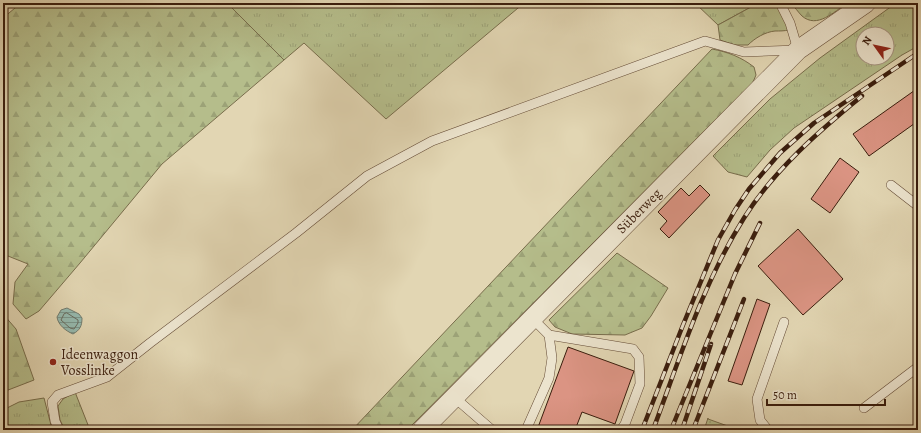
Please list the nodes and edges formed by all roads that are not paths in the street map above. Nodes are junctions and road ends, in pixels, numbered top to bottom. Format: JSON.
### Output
{"nodes":[{"id":1,"x":780,"y":3,"type":"edge"},
{"id":2,"x":866,"y":3,"type":"edge"},
{"id":3,"x":798,"y":50,"type":"junction"},
{"id":4,"x":891,"y":185,"type":"dead end"},
{"id":5,"x":918,"y":206,"type":"edge"},
{"id":6,"x":533,"y":319,"type":"junction"},
{"id":7,"x":784,"y":322,"type":"dead end"},
{"id":8,"x":549,"y":335,"type":"junction"},
{"id":9,"x":918,"y":366,"type":"edge"},
{"id":10,"x":455,"y":398,"type":"junction"},
{"id":11,"x":864,"y":408,"type":"dead end"},
{"id":12,"x":59,"y":430,"type":"edge"},
{"id":13,"x":422,"y":430,"type":"edge"},
{"id":14,"x":492,"y":430,"type":"edge"},
{"id":15,"x":526,"y":430,"type":"edge"},
{"id":16,"x":621,"y":430,"type":"edge"},
{"id":17,"x":768,"y":430,"type":"edge"}],
"edges":[{"from":1,"to":3,"type":"lane"},
{"from":2,"to":3,"type":"street","name":"Süberweg"},
{"from":3,"to":6,"type":"street","name":"Süberweg"},
{"from":3,"to":12,"type":"lane"},
{"from":4,"to":5,"type":"lane"},
{"from":6,"to":8,"type":"lane"},
{"from":6,"to":10,"type":"street","name":"Süberweg"},
{"from":7,"to":17,"type":"lane"},
{"from":8,"to":15,"type":"lane"},
{"from":8,"to":16,"type":"lane"},
{"from":9,"to":11,"type":"lane"},
{"from":10,"to":13,"type":"street","name":"Süberweg"},
{"from":10,"to":14,"type":"lane"}]}
